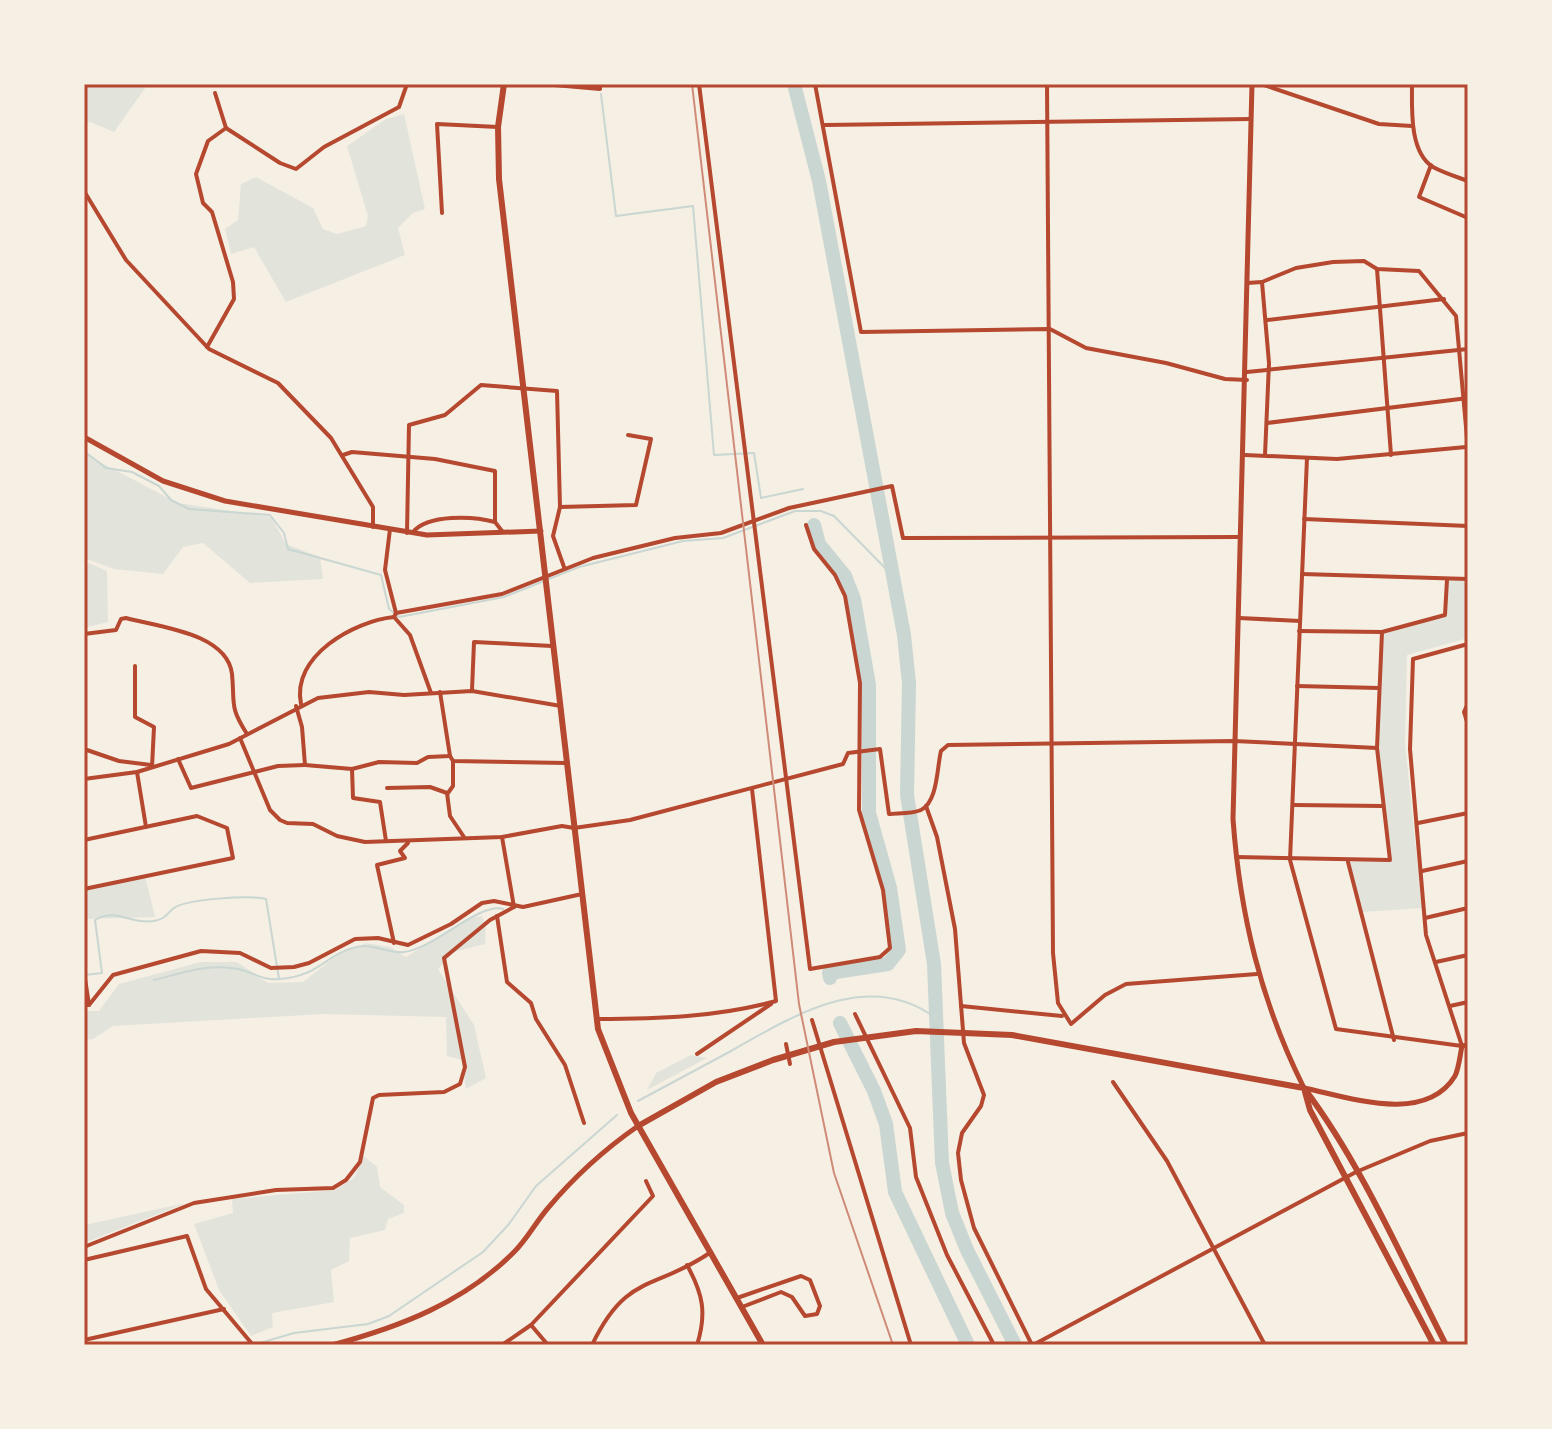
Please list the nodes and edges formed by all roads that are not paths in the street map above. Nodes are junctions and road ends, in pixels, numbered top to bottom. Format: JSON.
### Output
{"nodes":[{"id":1,"x":407,"y":84,"type":"edge"},
{"id":2,"x":504,"y":84,"type":"edge"},
{"id":3,"x":543,"y":84,"type":"edge"},
{"id":4,"x":600,"y":84,"type":"edge"},
{"id":5,"x":699,"y":84,"type":"edge"},
{"id":6,"x":815,"y":84,"type":"edge"},
{"id":7,"x":1047,"y":84,"type":"edge"},
{"id":8,"x":1252,"y":84,"type":"edge"},
{"id":9,"x":1261,"y":84,"type":"edge"},
{"id":10,"x":1412,"y":84,"type":"edge"},
{"id":11,"x":215,"y":93,"type":"dead end"},
{"id":12,"x":1251,"y":119,"type":"junction"},
{"id":13,"x":1048,"y":122,"type":"junction"},
{"id":14,"x":825,"y":125,"type":"junction"},
{"id":15,"x":1412,"y":126,"type":"junction"},
{"id":16,"x":498,"y":127,"type":"junction"},
{"id":17,"x":226,"y":128,"type":"junction"},
{"id":18,"x":1431,"y":165,"type":"junction"},
{"id":19,"x":1468,"y":181,"type":"edge"},
{"id":20,"x":84,"y":191,"type":"edge"},
{"id":21,"x":442,"y":213,"type":"dead end"},
{"id":22,"x":1468,"y":218,"type":"edge"},
{"id":23,"x":1377,"y":269,"type":"junction"},
{"id":24,"x":1262,"y":282,"type":"junction"},
{"id":25,"x":1247,"y":283,"type":"junction"},
{"id":26,"x":1445,"y":299,"type":"junction"},
{"id":27,"x":1380,"y":307,"type":"junction"},
{"id":28,"x":1267,"y":320,"type":"junction"},
{"id":29,"x":1050,"y":329,"type":"junction"},
{"id":30,"x":207,"y":347,"type":"junction"},
{"id":31,"x":1458,"y":349,"type":"junction"},
{"id":32,"x":1468,"y":349,"type":"edge"},
{"id":33,"x":1384,"y":356,"type":"junction"},
{"id":34,"x":1268,"y":371,"type":"junction"},
{"id":35,"x":1247,"y":372,"type":"junction"},
{"id":36,"x":1247,"y":380,"type":"junction"},
{"id":37,"x":523,"y":386,"type":"junction"},
{"id":38,"x":1465,"y":398,"type":"edge"},
{"id":39,"x":1388,"y":406,"type":"junction"},
{"id":40,"x":1267,"y":423,"type":"junction"},
{"id":41,"x":628,"y":435,"type":"dead end"},
{"id":42,"x":84,"y":437,"type":"edge"},
{"id":43,"x":1467,"y":448,"type":"edge"},
{"id":44,"x":343,"y":455,"type":"junction"},
{"id":45,"x":1245,"y":455,"type":"junction"},
{"id":46,"x":1265,"y":455,"type":"junction"},
{"id":47,"x":1391,"y":455,"type":"junction"},
{"id":48,"x":1307,"y":458,"type":"junction"},
{"id":49,"x":409,"y":459,"type":"junction"},
{"id":50,"x":560,"y":507,"type":"junction"},
{"id":51,"x":1304,"y":519,"type":"junction"},
{"id":52,"x":754,"y":520,"type":"junction"},
{"id":53,"x":495,"y":522,"type":"junction"},
{"id":54,"x":806,"y":525,"type":"dead end"},
{"id":55,"x":1468,"y":526,"type":"edge"},
{"id":56,"x":373,"y":527,"type":"junction"},
{"id":57,"x":390,"y":529,"type":"junction"},
{"id":58,"x":541,"y":531,"type":"junction"},
{"id":59,"x":410,"y":533,"type":"junction"},
{"id":60,"x":503,"y":534,"type":"junction"},
{"id":61,"x":1051,"y":537,"type":"junction"},
{"id":62,"x":1242,"y":537,"type":"junction"},
{"id":63,"x":564,"y":567,"type":"junction"},
{"id":64,"x":546,"y":574,"type":"junction"},
{"id":65,"x":1302,"y":574,"type":"junction"},
{"id":66,"x":1468,"y":579,"type":"edge"},
{"id":67,"x":1447,"y":580,"type":"junction"},
{"id":68,"x":395,"y":615,"type":"junction"},
{"id":69,"x":1239,"y":618,"type":"junction"},
{"id":70,"x":1300,"y":621,"type":"junction"},
{"id":71,"x":1299,"y":631,"type":"junction"},
{"id":72,"x":1382,"y":632,"type":"junction"},
{"id":73,"x":84,"y":634,"type":"edge"},
{"id":74,"x":1468,"y":644,"type":"edge"},
{"id":75,"x":555,"y":647,"type":"junction"},
{"id":76,"x":135,"y":666,"type":"dead end"},
{"id":77,"x":1297,"y":686,"type":"junction"},
{"id":78,"x":1380,"y":688,"type":"junction"},
{"id":79,"x":472,"y":691,"type":"junction"},
{"id":80,"x":440,"y":692,"type":"junction"},
{"id":81,"x":431,"y":693,"type":"junction"},
{"id":82,"x":1468,"y":703,"type":"edge"},
{"id":83,"x":298,"y":705,"type":"junction"},
{"id":84,"x":561,"y":706,"type":"junction"},
{"id":85,"x":1468,"y":725,"type":"edge"},
{"id":86,"x":247,"y":734,"type":"junction"},
{"id":87,"x":240,"y":738,"type":"junction"},
{"id":88,"x":1234,"y":741,"type":"junction"},
{"id":89,"x":1053,"y":745,"type":"junction"},
{"id":90,"x":1296,"y":745,"type":"junction"},
{"id":91,"x":1377,"y":748,"type":"junction"},
{"id":92,"x":84,"y":749,"type":"edge"},
{"id":93,"x":859,"y":749,"type":"junction"},
{"id":94,"x":452,"y":758,"type":"junction"},
{"id":95,"x":178,"y":759,"type":"junction"},
{"id":96,"x":566,"y":763,"type":"junction"},
{"id":97,"x":305,"y":765,"type":"junction"},
{"id":98,"x":151,"y":766,"type":"junction"},
{"id":99,"x":352,"y":769,"type":"junction"},
{"id":100,"x":137,"y":772,"type":"junction"},
{"id":101,"x":255,"y":772,"type":"junction"},
{"id":102,"x":84,"y":779,"type":"edge"},
{"id":103,"x":784,"y":779,"type":"junction"},
{"id":104,"x":387,"y":788,"type":"dead end"},
{"id":105,"x":752,"y":789,"type":"junction"},
{"id":106,"x":447,"y":793,"type":"junction"},
{"id":107,"x":1294,"y":805,"type":"junction"},
{"id":108,"x":1468,"y":805,"type":"edge"},
{"id":109,"x":1384,"y":806,"type":"junction"},
{"id":110,"x":923,"y":808,"type":"junction"},
{"id":111,"x":1466,"y":814,"type":"edge"},
{"id":112,"x":1418,"y":823,"type":"junction"},
{"id":113,"x":146,"y":827,"type":"junction"},
{"id":114,"x":574,"y":828,"type":"junction"},
{"id":115,"x":502,"y":837,"type":"junction"},
{"id":116,"x":465,"y":838,"type":"junction"},
{"id":117,"x":84,"y":840,"type":"edge"},
{"id":118,"x":386,"y":841,"type":"junction"},
{"id":119,"x":409,"y":842,"type":"junction"},
{"id":120,"x":1236,"y":857,"type":"junction"},
{"id":121,"x":1290,"y":860,"type":"junction"},
{"id":122,"x":1468,"y":861,"type":"edge"},
{"id":123,"x":1348,"y":862,"type":"junction"},
{"id":124,"x":1422,"y":871,"type":"junction"},
{"id":125,"x":84,"y":889,"type":"edge"},
{"id":126,"x":583,"y":893,"type":"junction"},
{"id":127,"x":514,"y":907,"type":"junction"},
{"id":128,"x":1468,"y":908,"type":"edge"},
{"id":129,"x":497,"y":916,"type":"junction"},
{"id":130,"x":1425,"y":918,"type":"junction"},
{"id":131,"x":394,"y":943,"type":"junction"},
{"id":132,"x":1468,"y":955,"type":"edge"},
{"id":133,"x":1436,"y":962,"type":"junction"},
{"id":134,"x":84,"y":972,"type":"edge"},
{"id":135,"x":1257,"y":974,"type":"junction"},
{"id":136,"x":776,"y":1001,"type":"junction"},
{"id":137,"x":1468,"y":1002,"type":"edge"},
{"id":138,"x":86,"y":1005,"type":"edge"},
{"id":139,"x":961,"y":1006,"type":"junction"},
{"id":140,"x":1450,"y":1006,"type":"junction"},
{"id":141,"x":855,"y":1014,"type":"dead end"},
{"id":142,"x":1064,"y":1016,"type":"junction"},
{"id":143,"x":597,"y":1019,"type":"junction"},
{"id":144,"x":812,"y":1020,"type":"dead end"},
{"id":145,"x":1394,"y":1040,"type":"junction"},
{"id":146,"x":786,"y":1044,"type":"dead end"},
{"id":147,"x":1465,"y":1046,"type":"edge"},
{"id":148,"x":697,"y":1054,"type":"dead end"},
{"id":149,"x":790,"y":1064,"type":"dead end"},
{"id":150,"x":1113,"y":1082,"type":"dead end"},
{"id":151,"x":1304,"y":1088,"type":"junction"},
{"id":152,"x":584,"y":1123,"type":"dead end"},
{"id":153,"x":638,"y":1126,"type":"junction"},
{"id":154,"x":1468,"y":1133,"type":"edge"},
{"id":155,"x":1356,"y":1172,"type":"junction"},
{"id":156,"x":1346,"y":1177,"type":"junction"},
{"id":157,"x":646,"y":1181,"type":"dead end"},
{"id":158,"x":84,"y":1247,"type":"edge"},
{"id":159,"x":1214,"y":1249,"type":"junction"},
{"id":160,"x":711,"y":1252,"type":"junction"},
{"id":161,"x":84,"y":1260,"type":"edge"},
{"id":162,"x":687,"y":1265,"type":"junction"},
{"id":163,"x":792,"y":1279,"type":"junction"},
{"id":164,"x":792,"y":1297,"type":"junction"},
{"id":165,"x":737,"y":1298,"type":"junction"},
{"id":166,"x":742,"y":1307,"type":"junction"},
{"id":167,"x":224,"y":1309,"type":"junction"},
{"id":168,"x":531,"y":1325,"type":"junction"},
{"id":169,"x":84,"y":1340,"type":"edge"},
{"id":170,"x":252,"y":1342,"type":"edge"},
{"id":171,"x":332,"y":1345,"type":"edge"},
{"id":172,"x":502,"y":1345,"type":"edge"},
{"id":173,"x":548,"y":1345,"type":"edge"},
{"id":174,"x":592,"y":1345,"type":"edge"},
{"id":175,"x":697,"y":1345,"type":"edge"},
{"id":176,"x":763,"y":1345,"type":"edge"},
{"id":177,"x":911,"y":1345,"type":"edge"},
{"id":178,"x":994,"y":1345,"type":"edge"},
{"id":179,"x":1032,"y":1345,"type":"edge"},
{"id":180,"x":1265,"y":1345,"type":"edge"},
{"id":181,"x":1434,"y":1345,"type":"edge"},
{"id":182,"x":1446,"y":1345,"type":"edge"}],
"edges":[{"from":1,"to":17,"type":"street"},
{"from":2,"to":16,"type":"main road"},
{"from":3,"to":4,"type":"street"},
{"from":5,"to":52,"type":"street"},
{"from":6,"to":14,"type":"street"},
{"from":7,"to":13,"type":"street"},
{"from":8,"to":12,"type":"street"},
{"from":9,"to":15,"type":"street"},
{"from":10,"to":15,"type":"street"},
{"from":11,"to":17,"type":"street"},
{"from":12,"to":13,"type":"street"},
{"from":12,"to":25,"type":"street"},
{"from":13,"to":14,"type":"street"},
{"from":13,"to":29,"type":"street"},
{"from":14,"to":29,"type":"street"},
{"from":15,"to":18,"type":"street"},
{"from":16,"to":21,"type":"street"},
{"from":16,"to":37,"type":"main road"},
{"from":17,"to":30,"type":"street"},
{"from":18,"to":19,"type":"street"},
{"from":18,"to":22,"type":"street"},
{"from":20,"to":30,"type":"street"},
{"from":23,"to":24,"type":"street"},
{"from":23,"to":26,"type":"street"},
{"from":23,"to":27,"type":"street"},
{"from":24,"to":25,"type":"street"},
{"from":24,"to":28,"type":"street"},
{"from":25,"to":35,"type":"street"},
{"from":26,"to":27,"type":"street"},
{"from":26,"to":31,"type":"street"},
{"from":27,"to":28,"type":"street"},
{"from":27,"to":33,"type":"street"},
{"from":28,"to":34,"type":"street"},
{"from":29,"to":36,"type":"street"},
{"from":29,"to":61,"type":"street"},
{"from":30,"to":44,"type":"street"},
{"from":31,"to":32,"type":"street"},
{"from":31,"to":33,"type":"street"},
{"from":31,"to":38,"type":"street"},
{"from":33,"to":34,"type":"street"},
{"from":33,"to":39,"type":"street"},
{"from":34,"to":35,"type":"street"},
{"from":34,"to":40,"type":"street"},
{"from":35,"to":36,"type":"street"},
{"from":36,"to":45,"type":"street"},
{"from":37,"to":49,"type":"street"},
{"from":37,"to":50,"type":"street"},
{"from":37,"to":58,"type":"main road"},
{"from":38,"to":39,"type":"street"},
{"from":38,"to":43,"type":"street"},
{"from":39,"to":40,"type":"street"},
{"from":39,"to":47,"type":"street"},
{"from":40,"to":46,"type":"street"},
{"from":41,"to":50,"type":"street"},
{"from":42,"to":56,"type":"street"},
{"from":43,"to":47,"type":"street"},
{"from":44,"to":49,"type":"street"},
{"from":44,"to":56,"type":"street"},
{"from":45,"to":46,"type":"street"},
{"from":45,"to":62,"type":"street"},
{"from":46,"to":48,"type":"street"},
{"from":47,"to":48,"type":"street"},
{"from":48,"to":51,"type":"street"},
{"from":49,"to":53,"type":"street"},
{"from":49,"to":59,"type":"street"},
{"from":50,"to":63,"type":"street"},
{"from":51,"to":55,"type":"street"},
{"from":51,"to":65,"type":"street"},
{"from":52,"to":61,"type":"street"},
{"from":52,"to":63,"type":"street"},
{"from":52,"to":103,"type":"street"},
{"from":53,"to":59,"type":"street"},
{"from":53,"to":60,"type":"street"},
{"from":54,"to":93,"type":"street"},
{"from":56,"to":57,"type":"street"},
{"from":57,"to":59,"type":"street"},
{"from":57,"to":68,"type":"street"},
{"from":58,"to":60,"type":"street"},
{"from":58,"to":64,"type":"main road"},
{"from":59,"to":60,"type":"street"},
{"from":61,"to":62,"type":"street"},
{"from":61,"to":89,"type":"street"},
{"from":62,"to":69,"type":"street"},
{"from":63,"to":64,"type":"street"},
{"from":64,"to":68,"type":"street"},
{"from":64,"to":75,"type":"main road"},
{"from":65,"to":67,"type":"street"},
{"from":65,"to":70,"type":"street"},
{"from":66,"to":67,"type":"street"},
{"from":67,"to":72,"type":"street"},
{"from":68,"to":81,"type":"street"},
{"from":68,"to":83,"type":"street"},
{"from":69,"to":70,"type":"street"},
{"from":69,"to":88,"type":"street"},
{"from":70,"to":71,"type":"street"},
{"from":71,"to":72,"type":"street"},
{"from":71,"to":77,"type":"street"},
{"from":72,"to":78,"type":"street"},
{"from":73,"to":86,"type":"street"},
{"from":74,"to":112,"type":"street"},
{"from":75,"to":79,"type":"street"},
{"from":75,"to":84,"type":"main road"},
{"from":76,"to":98,"type":"street"},
{"from":77,"to":78,"type":"street"},
{"from":77,"to":90,"type":"street"},
{"from":78,"to":91,"type":"street"},
{"from":79,"to":80,"type":"street"},
{"from":79,"to":84,"type":"street"},
{"from":80,"to":81,"type":"street"},
{"from":80,"to":94,"type":"street"},
{"from":81,"to":83,"type":"street"},
{"from":82,"to":85,"type":"street"},
{"from":83,"to":86,"type":"street"},
{"from":83,"to":97,"type":"street"},
{"from":84,"to":96,"type":"main road"},
{"from":86,"to":87,"type":"street"},
{"from":87,"to":95,"type":"street"},
{"from":87,"to":101,"type":"street"},
{"from":88,"to":89,"type":"street"},
{"from":88,"to":90,"type":"street"},
{"from":88,"to":120,"type":"street"},
{"from":89,"to":110,"type":"street"},
{"from":89,"to":142,"type":"street"},
{"from":90,"to":91,"type":"street"},
{"from":90,"to":107,"type":"street"},
{"from":91,"to":109,"type":"street"},
{"from":92,"to":98,"type":"street"},
{"from":93,"to":103,"type":"street"},
{"from":93,"to":103,"type":"street"},
{"from":93,"to":110,"type":"street"},
{"from":94,"to":96,"type":"street"},
{"from":94,"to":99,"type":"street"},
{"from":94,"to":106,"type":"street"},
{"from":95,"to":98,"type":"street"},
{"from":95,"to":101,"type":"street"},
{"from":96,"to":114,"type":"main road"},
{"from":97,"to":99,"type":"street"},
{"from":97,"to":101,"type":"street"},
{"from":98,"to":100,"type":"street"},
{"from":99,"to":118,"type":"street"},
{"from":100,"to":102,"type":"street"},
{"from":100,"to":113,"type":"street"},
{"from":101,"to":118,"type":"street"},
{"from":103,"to":105,"type":"street"},
{"from":104,"to":106,"type":"street"},
{"from":105,"to":114,"type":"street"},
{"from":105,"to":136,"type":"street"},
{"from":106,"to":116,"type":"street"},
{"from":107,"to":109,"type":"street"},
{"from":107,"to":121,"type":"street"},
{"from":108,"to":111,"type":"street"},
{"from":109,"to":123,"type":"street"},
{"from":110,"to":139,"type":"street"},
{"from":111,"to":112,"type":"street"},
{"from":112,"to":124,"type":"street"},
{"from":113,"to":117,"type":"street"},
{"from":113,"to":125,"type":"street"},
{"from":114,"to":115,"type":"street"},
{"from":114,"to":126,"type":"main road"},
{"from":115,"to":116,"type":"street"},
{"from":115,"to":127,"type":"street"},
{"from":116,"to":119,"type":"street"},
{"from":118,"to":119,"type":"street"},
{"from":119,"to":131,"type":"street"},
{"from":120,"to":121,"type":"street"},
{"from":120,"to":135,"type":"street"},
{"from":121,"to":123,"type":"street"},
{"from":121,"to":145,"type":"street"},
{"from":122,"to":124,"type":"street"},
{"from":123,"to":145,"type":"street"},
{"from":124,"to":130,"type":"street"},
{"from":126,"to":127,"type":"street"},
{"from":126,"to":143,"type":"main road"},
{"from":127,"to":129,"type":"street"},
{"from":127,"to":131,"type":"street"},
{"from":128,"to":130,"type":"street"},
{"from":129,"to":152,"type":"street"},
{"from":129,"to":158,"type":"street"},
{"from":130,"to":133,"type":"street"},
{"from":131,"to":138,"type":"street"},
{"from":132,"to":133,"type":"street"},
{"from":133,"to":140,"type":"street"},
{"from":134,"to":138,"type":"street"},
{"from":135,"to":142,"type":"street"},
{"from":135,"to":151,"type":"street"},
{"from":136,"to":143,"type":"street"},
{"from":136,"to":148,"type":"street"},
{"from":137,"to":140,"type":"street"},
{"from":139,"to":142,"type":"street"},
{"from":139,"to":179,"type":"street"},
{"from":140,"to":147,"type":"street"},
{"from":141,"to":178,"type":"street"},
{"from":143,"to":153,"type":"main road"},
{"from":144,"to":177,"type":"street"},
{"from":145,"to":147,"type":"street"},
{"from":146,"to":149,"type":"street"},
{"from":147,"to":151,"type":"street"},
{"from":150,"to":159,"type":"street"},
{"from":151,"to":153,"type":"main road"},
{"from":151,"to":155,"type":"main road"},
{"from":151,"to":156,"type":"main road"},
{"from":153,"to":160,"type":"main road"},
{"from":153,"to":171,"type":"street"},
{"from":154,"to":155,"type":"street"},
{"from":155,"to":156,"type":"street"},
{"from":155,"to":182,"type":"main road"},
{"from":156,"to":159,"type":"street"},
{"from":156,"to":181,"type":"main road"},
{"from":157,"to":168,"type":"street"},
{"from":159,"to":179,"type":"street"},
{"from":159,"to":180,"type":"street"},
{"from":160,"to":162,"type":"street"},
{"from":160,"to":165,"type":"main road"},
{"from":161,"to":167,"type":"street"},
{"from":162,"to":174,"type":"street"},
{"from":162,"to":175,"type":"street"},
{"from":163,"to":164,"type":"street"},
{"from":163,"to":164,"type":"street"},
{"from":163,"to":165,"type":"street"},
{"from":164,"to":166,"type":"street"},
{"from":165,"to":166,"type":"main road"},
{"from":166,"to":176,"type":"main road"},
{"from":167,"to":169,"type":"street"},
{"from":167,"to":170,"type":"street"},
{"from":168,"to":172,"type":"street"},
{"from":168,"to":173,"type":"street"}]}
